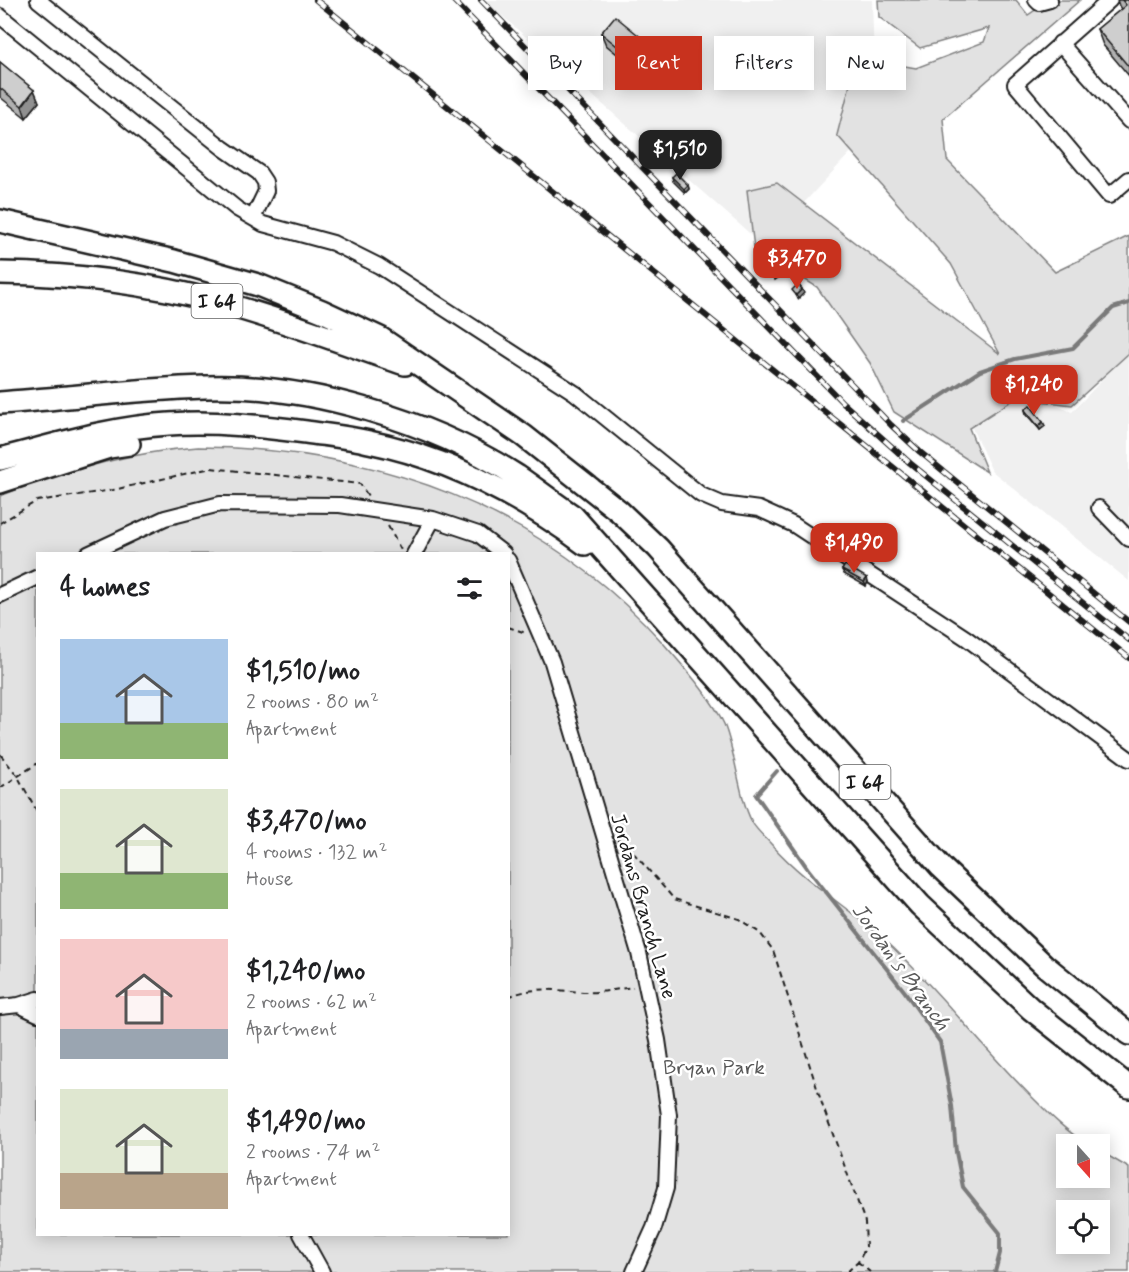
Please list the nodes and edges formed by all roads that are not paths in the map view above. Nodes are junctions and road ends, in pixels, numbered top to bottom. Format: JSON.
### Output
{"nodes":[{"id":1,"x":38,"y":0,"type":"edge"},
{"id":2,"x":1036,"y":0,"type":"edge"},
{"id":3,"x":1050,"y":0,"type":"edge"},
{"id":4,"x":1110,"y":0,"type":"edge"},
{"id":5,"x":0,"y":16,"type":"edge"},
{"id":6,"x":1060,"y":44,"type":"junction"},
{"id":7,"x":1129,"y":121,"type":"edge"},
{"id":8,"x":1129,"y":179,"type":"edge"},
{"id":9,"x":253,"y":218,"type":"junction"},
{"id":10,"x":0,"y":221,"type":"edge"},
{"id":11,"x":0,"y":273,"type":"edge"},
{"id":12,"x":426,"y":371,"type":"junction"},
{"id":13,"x":0,"y":403,"type":"edge"},
{"id":14,"x":268,"y":427,"type":"junction"},
{"id":15,"x":0,"y":459,"type":"edge"},
{"id":16,"x":0,"y":483,"type":"edge"},
{"id":17,"x":1099,"y":508,"type":"dead end"},
{"id":18,"x":434,"y":519,"type":"junction"},
{"id":19,"x":1129,"y":539,"type":"edge"},
{"id":20,"x":92,"y":552,"type":"edge"},
{"id":21,"x":415,"y":552,"type":"edge"},
{"id":22,"x":501,"y":552,"type":"edge"},
{"id":23,"x":510,"y":565,"type":"edge"},
{"id":24,"x":629,"y":577,"type":"junction"},
{"id":25,"x":36,"y":578,"type":"edge"},
{"id":26,"x":0,"y":595,"type":"edge"},
{"id":27,"x":1129,"y":759,"type":"edge"},
{"id":28,"x":36,"y":1000,"type":"edge"},
{"id":29,"x":19,"y":1005,"type":"junction"},
{"id":30,"x":0,"y":1007,"type":"edge"},
{"id":31,"x":36,"y":1013,"type":"edge"},
{"id":32,"x":1129,"y":1034,"type":"edge"},
{"id":33,"x":1129,"y":1087,"type":"edge"},
{"id":34,"x":303,"y":1236,"type":"edge"},
{"id":35,"x":322,"y":1272,"type":"edge"},
{"id":36,"x":634,"y":1272,"type":"edge"}],
"edges":[{"from":1,"to":9,"type":"street"},
{"from":2,"to":3,"type":"street"},
{"from":4,"to":6,"type":"street"},
{"from":5,"to":9,"type":"street"},
{"from":6,"to":7,"type":"street"},
{"from":6,"to":8,"type":"street"},
{"from":9,"to":27,"type":"street"},
{"from":10,"to":12,"type":"highway"},
{"from":11,"to":12,"type":"highway","number":"I 64"},
{"from":12,"to":32,"type":"highway","number":"I 64"},
{"from":13,"to":24,"type":"highway"},
{"from":14,"to":15,"type":"highway","number":"I 64"},
{"from":14,"to":16,"type":"highway"},
{"from":14,"to":24,"type":"highway","number":"I 64"},
{"from":17,"to":19,"type":"street"},
{"from":18,"to":20,"type":"street"},
{"from":18,"to":21,"type":"street"},
{"from":18,"to":22,"type":"street"},
{"from":23,"to":36,"type":"street","name":"Jordans Branch Lane"},
{"from":24,"to":33,"type":"highway","number":"I 64"},
{"from":25,"to":26,"type":"street"},
{"from":28,"to":29,"type":"street"},
{"from":29,"to":30,"type":"street"},
{"from":29,"to":31,"type":"street"},
{"from":34,"to":35,"type":"street"}]}
